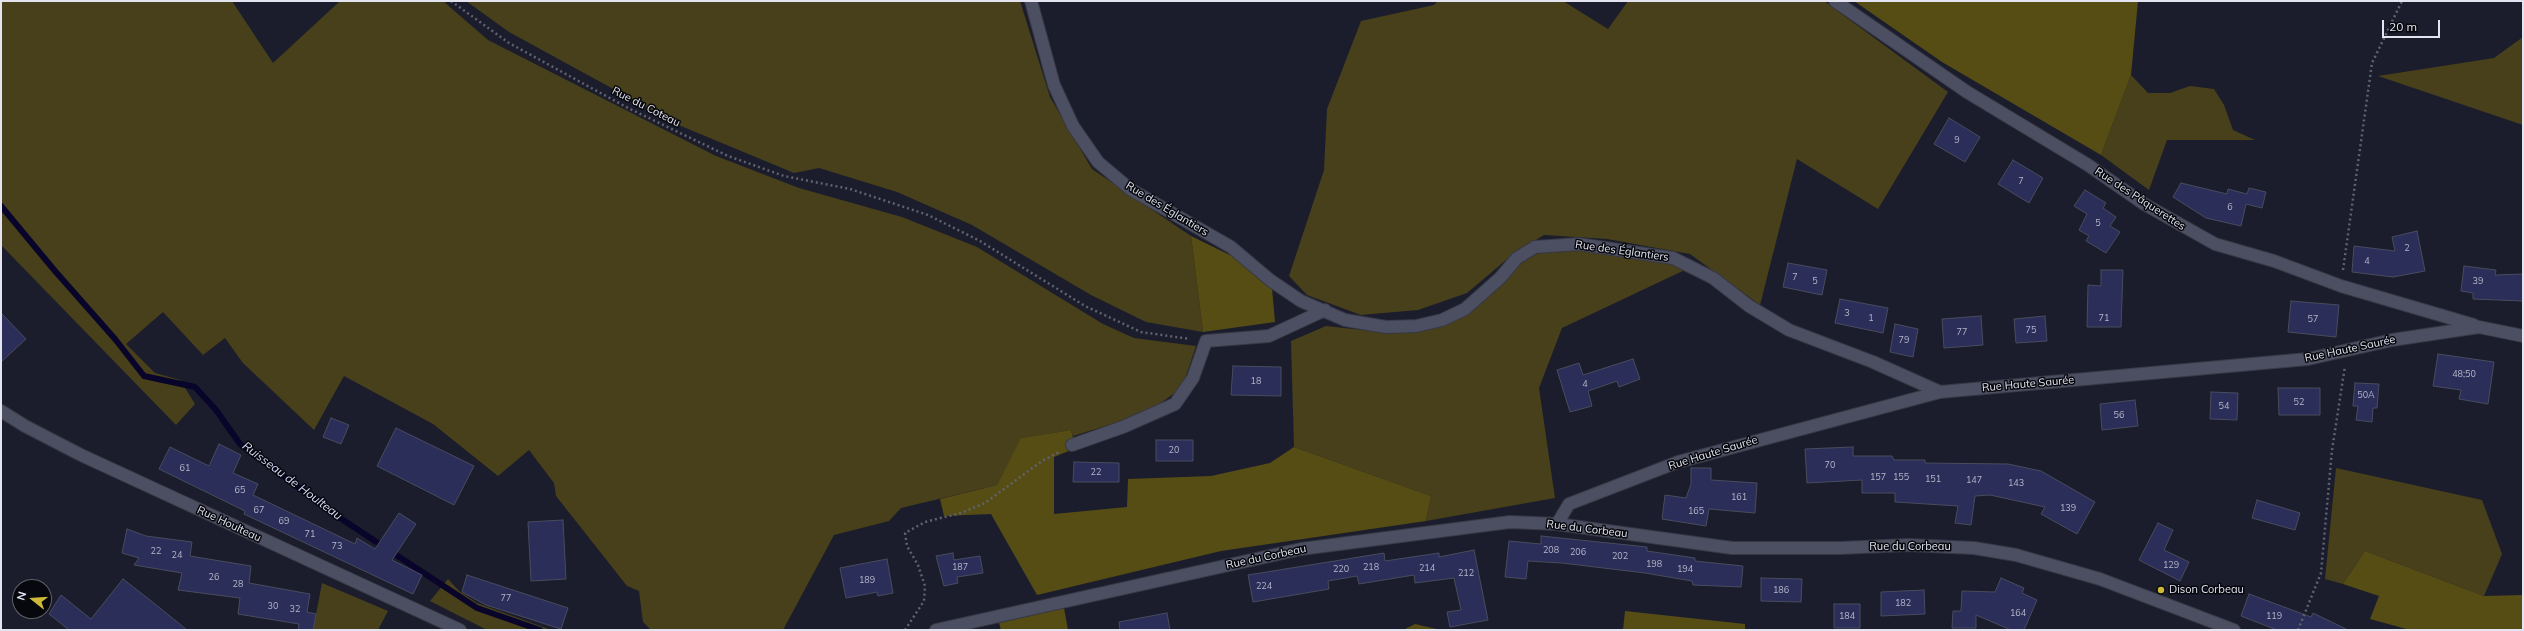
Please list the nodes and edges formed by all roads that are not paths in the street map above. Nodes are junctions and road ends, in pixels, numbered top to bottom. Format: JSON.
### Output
{"nodes":[{"id":1,"x":1031,"y":1,"type":"edge"},
{"id":2,"x":1835,"y":1,"type":"edge"},
{"id":3,"x":1325,"y":310,"type":"junction"},
{"id":4,"x":2479,"y":327,"type":"junction"},
{"id":5,"x":2523,"y":336,"type":"edge"},
{"id":6,"x":1940,"y":392,"type":"junction"},
{"id":7,"x":1,"y":411,"type":"edge"},
{"id":8,"x":1072,"y":445,"type":"road end"},
{"id":9,"x":1557,"y":524,"type":"junction"},
{"id":10,"x":460,"y":630,"type":"edge"},
{"id":11,"x":936,"y":630,"type":"edge"},
{"id":12,"x":2234,"y":630,"type":"edge"}],
"edges":[{"from":1,"to":3,"type":"street","name":"Rue des Églantiers"},
{"from":2,"to":4,"type":"street","name":"Rue des Pâquerettes"},
{"from":3,"to":6,"type":"street","name":"Rue des Églantiers"},
{"from":3,"to":8,"type":"street"},
{"from":4,"to":5,"type":"street","name":"Rue Haute Saurée"},
{"from":4,"to":6,"type":"street","name":"Rue Haute Saurée"},
{"from":6,"to":9,"type":"street","name":"Rue Haute Saurée"},
{"from":7,"to":10,"type":"street","name":"Rue Houlteau"},
{"from":9,"to":11,"type":"street","name":"Rue du Corbeau"},
{"from":9,"to":12,"type":"street","name":"Rue du Corbeau"}]}
